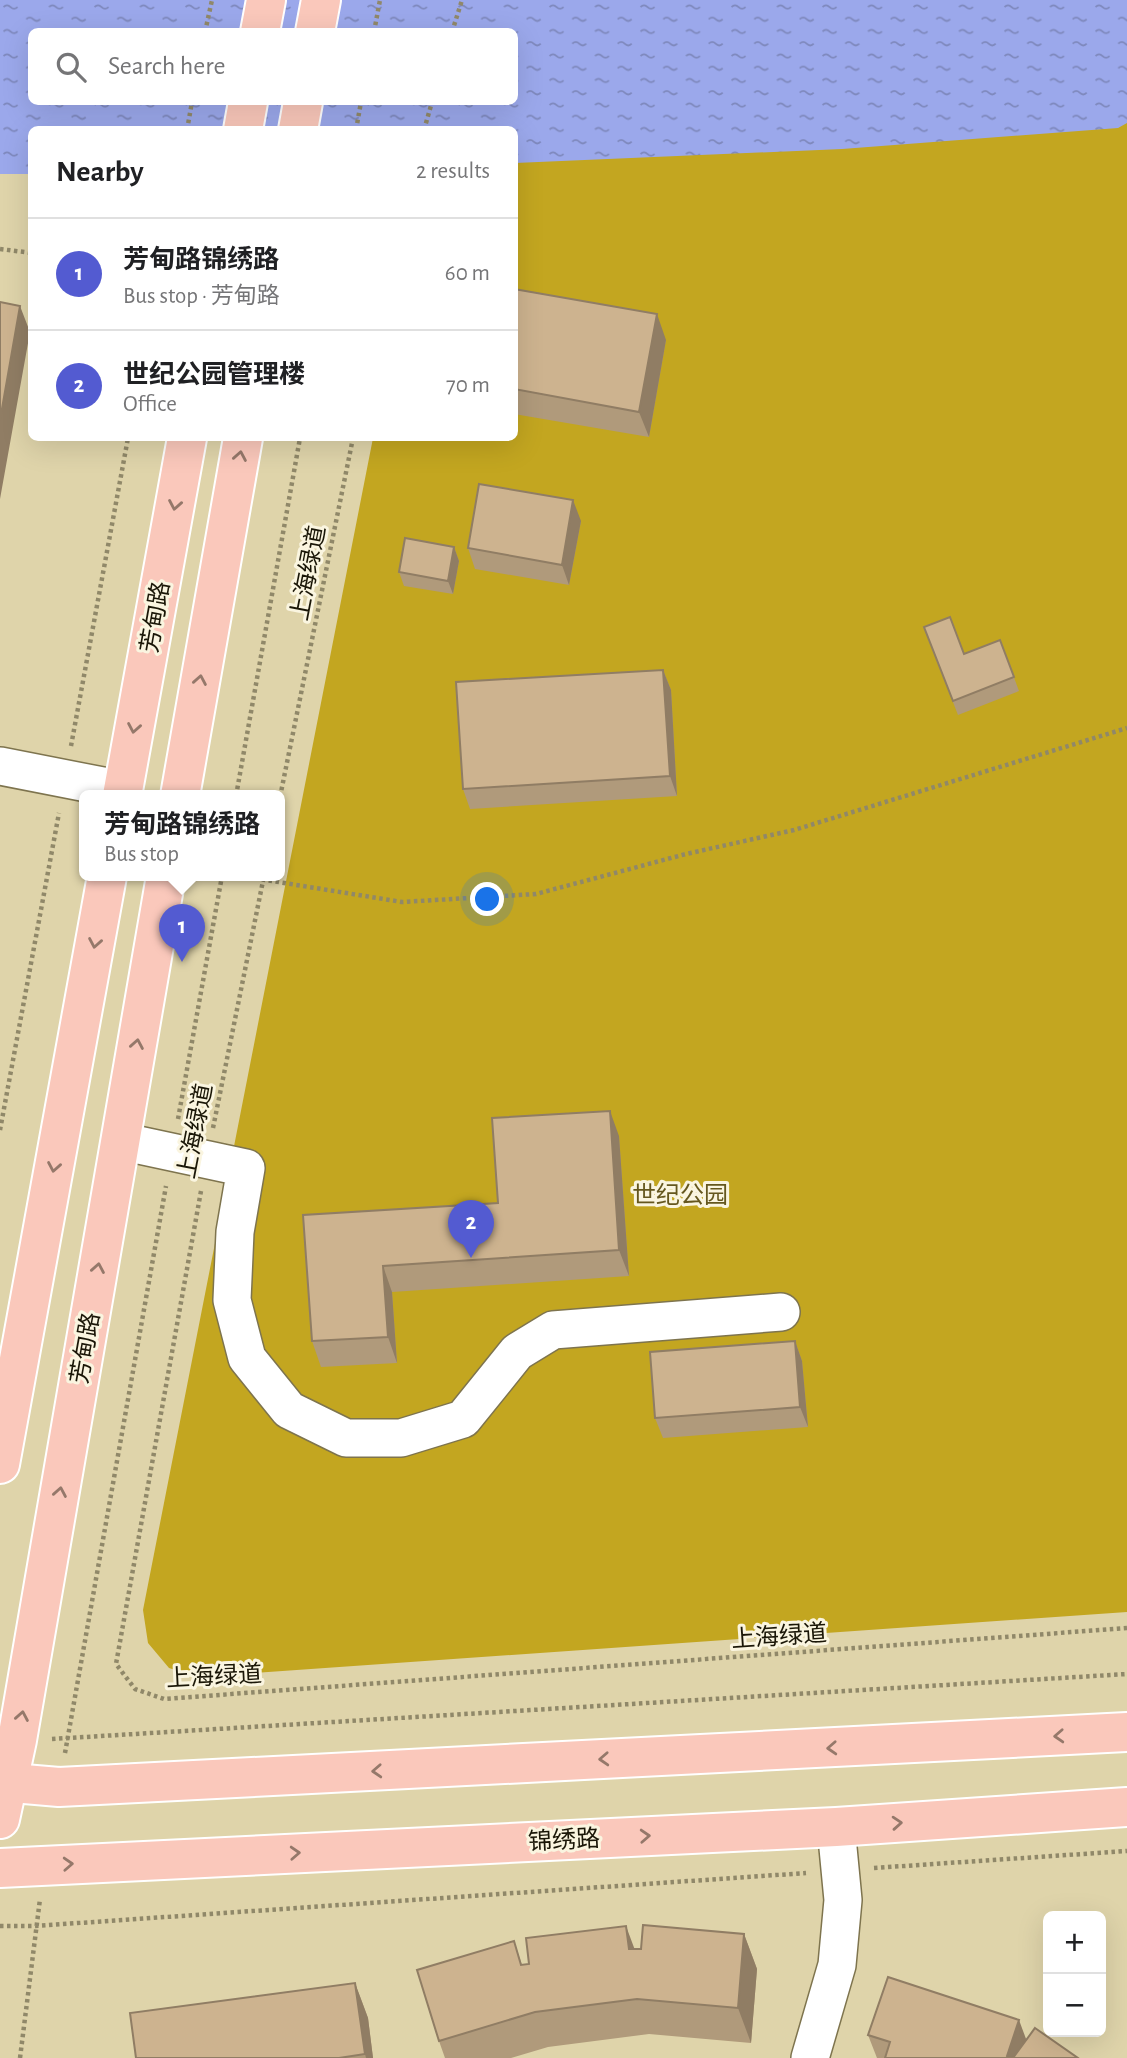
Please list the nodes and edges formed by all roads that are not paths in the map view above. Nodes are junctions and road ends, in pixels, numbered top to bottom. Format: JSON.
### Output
{"nodes":[{"id":1,"x":265,"y":0,"type":"edge"},
{"id":2,"x":321,"y":0,"type":"edge"},
{"id":3,"x":261,"y":28,"type":"edge"},
{"id":4,"x":316,"y":28,"type":"edge"},
{"id":5,"x":247,"y":105,"type":"edge"},
{"id":6,"x":302,"y":105,"type":"edge"},
{"id":7,"x":244,"y":126,"type":"edge"},
{"id":8,"x":299,"y":126,"type":"edge"},
{"id":9,"x":186,"y":441,"type":"edge"},
{"id":10,"x":242,"y":441,"type":"edge"},
{"id":11,"x":0,"y":766,"type":"edge"},
{"id":12,"x":108,"y":790,"type":"edge"},
{"id":13,"x":123,"y":790,"type":"edge"},
{"id":14,"x":181,"y":790,"type":"edge"},
{"id":15,"x":106,"y":881,"type":"edge"},
{"id":16,"x":165,"y":881,"type":"edge"},
{"id":17,"x":120,"y":1141,"type":"junction"},
{"id":18,"x":781,"y":1312,"type":"dead end"},
{"id":19,"x":0,"y":1464,"type":"edge"},
{"id":20,"x":1127,"y":1732,"type":"edge"},
{"id":21,"x":2,"y":1795,"type":"edge"},
{"id":22,"x":1127,"y":1807,"type":"edge"},
{"id":23,"x":836,"y":1827,"type":"junction"},
{"id":24,"x":0,"y":1868,"type":"edge"},
{"id":25,"x":810,"y":2058,"type":"edge"}],
"edges":[{"from":1,"to":3,"type":"main road"},
{"from":2,"to":4,"type":"main road"},
{"from":5,"to":7,"type":"main road"},
{"from":6,"to":8,"type":"main road"},
{"from":9,"to":13,"type":"main road","name":"芳甸路","one_way":true},
{"from":14,"to":10,"type":"main road","one_way":true},
{"from":11,"to":12,"type":"lane"},
{"from":15,"to":19,"type":"main road","one_way":true},
{"from":17,"to":16,"type":"main road","name":"芳甸路","one_way":true},
{"from":17,"to":18,"type":"lane"},
{"from":21,"to":17,"type":"main road","name":"芳甸路","one_way":true},
{"from":20,"to":21,"type":"main road","one_way":true},
{"from":23,"to":22,"type":"main road","name":"锦绣路","one_way":true},
{"from":24,"to":23,"type":"main road","name":"锦绣路","one_way":true},
{"from":23,"to":25,"type":"lane"}]}
